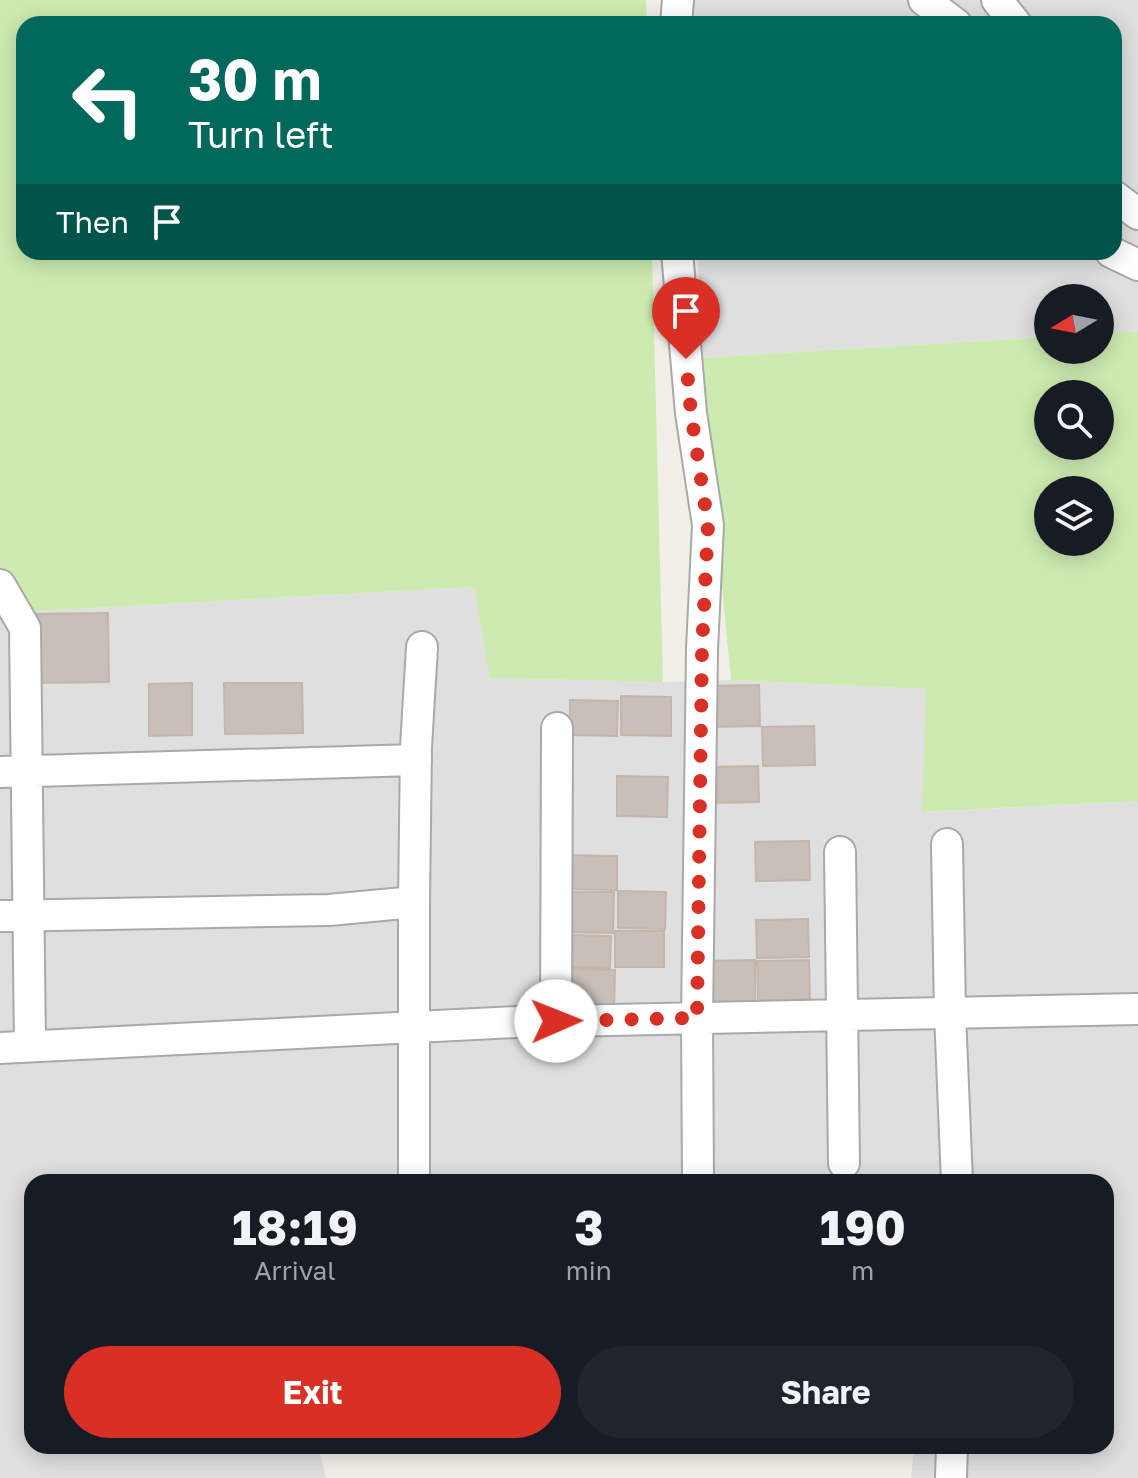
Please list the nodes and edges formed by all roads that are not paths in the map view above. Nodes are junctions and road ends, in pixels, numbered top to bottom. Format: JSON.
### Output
{"nodes":[{"id":1,"x":924,"y":0,"type":"edge"},
{"id":2,"x":997,"y":0,"type":"edge"},
{"id":3,"x":945,"y":16,"type":"edge"},
{"id":4,"x":1010,"y":16,"type":"edge"},
{"id":5,"x":678,"y":260,"type":"edge"},
{"id":6,"x":0,"y":585,"type":"edge"},
{"id":7,"x":422,"y":647,"type":"dead end"},
{"id":8,"x":557,"y":728,"type":"dead end"},
{"id":9,"x":416,"y":760,"type":"junction"},
{"id":10,"x":13,"y":771,"type":"edge"},
{"id":11,"x":947,"y":844,"type":"dead end"},
{"id":12,"x":840,"y":852,"type":"dead end"},
{"id":13,"x":414,"y":902,"type":"junction"},
{"id":14,"x":14,"y":916,"type":"edge"},
{"id":15,"x":1138,"y":1009,"type":"edge"},
{"id":16,"x":950,"y":1013,"type":"junction"},
{"id":17,"x":842,"y":1015,"type":"junction"},
{"id":18,"x":697,"y":1018,"type":"junction"},
{"id":19,"x":556,"y":1021,"type":"junction"},
{"id":20,"x":414,"y":1027,"type":"junction"},
{"id":21,"x":30,"y":1046,"type":"junction"},
{"id":22,"x":0,"y":1048,"type":"edge"},
{"id":23,"x":844,"y":1163,"type":"dead end"},
{"id":24,"x":414,"y":1174,"type":"edge"},
{"id":25,"x":698,"y":1174,"type":"edge"},
{"id":26,"x":957,"y":1174,"type":"edge"},
{"id":27,"x":952,"y":1454,"type":"edge"},
{"id":28,"x":951,"y":1478,"type":"edge"}],
"edges":[{"from":1,"to":3,"type":"street"},
{"from":2,"to":4,"type":"street"},
{"from":5,"to":18,"type":"street"},
{"from":6,"to":10,"type":"street"},
{"from":7,"to":9,"type":"street"},
{"from":8,"to":19,"type":"street"},
{"from":9,"to":10,"type":"street"},
{"from":9,"to":13,"type":"street"},
{"from":10,"to":14,"type":"street"},
{"from":11,"to":16,"type":"street"},
{"from":12,"to":17,"type":"street"},
{"from":13,"to":14,"type":"street"},
{"from":13,"to":20,"type":"street"},
{"from":14,"to":21,"type":"street"},
{"from":15,"to":16,"type":"street"},
{"from":16,"to":17,"type":"street"},
{"from":16,"to":26,"type":"street"},
{"from":17,"to":18,"type":"street"},
{"from":17,"to":23,"type":"street"},
{"from":18,"to":19,"type":"street"},
{"from":18,"to":25,"type":"street"},
{"from":19,"to":20,"type":"street"},
{"from":20,"to":21,"type":"street"},
{"from":20,"to":24,"type":"street"},
{"from":21,"to":22,"type":"street"},
{"from":27,"to":28,"type":"street"}]}
